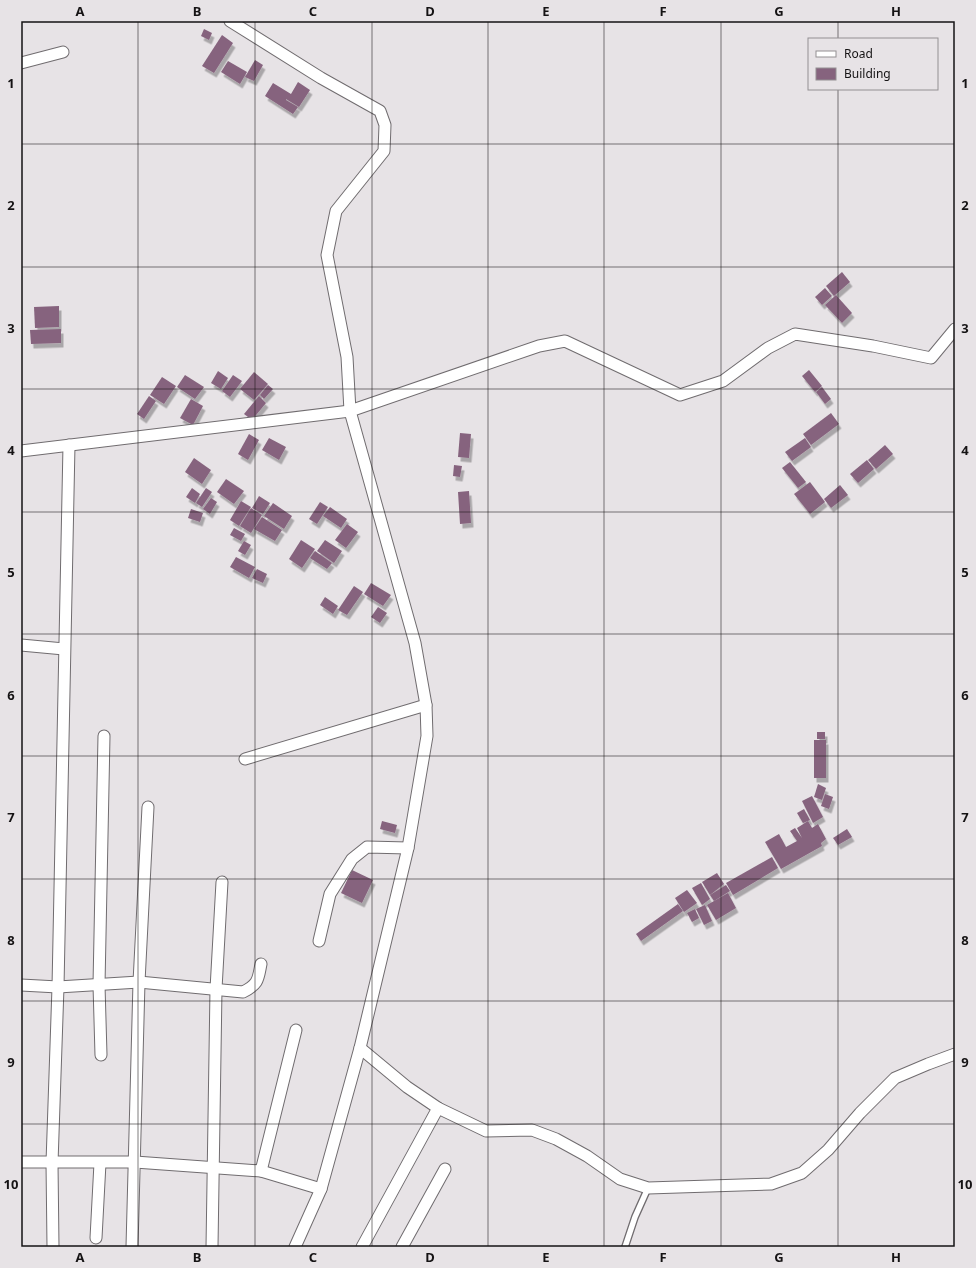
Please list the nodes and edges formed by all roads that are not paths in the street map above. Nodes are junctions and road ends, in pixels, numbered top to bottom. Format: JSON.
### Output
{"nodes":[{"id":1,"x":230,"y":21,"type":"edge"},
{"id":2,"x":63,"y":52,"type":"dead end"},
{"id":3,"x":21,"y":63,"type":"edge"},
{"id":4,"x":955,"y":329,"type":"edge"},
{"id":5,"x":350,"y":410,"type":"junction"},
{"id":6,"x":69,"y":445,"type":"junction"},
{"id":7,"x":21,"y":451,"type":"edge"},
{"id":8,"x":21,"y":645,"type":"edge"},
{"id":9,"x":64,"y":649,"type":"junction"},
{"id":10,"x":426,"y":705,"type":"junction"},
{"id":11,"x":104,"y":736,"type":"dead end"},
{"id":12,"x":245,"y":759,"type":"dead end"},
{"id":13,"x":148,"y":807,"type":"dead end"},
{"id":14,"x":408,"y":848,"type":"junction"},
{"id":15,"x":222,"y":882,"type":"dead end"},
{"id":16,"x":319,"y":942,"type":"dead end"},
{"id":17,"x":261,"y":964,"type":"dead end"},
{"id":18,"x":139,"y":982,"type":"junction"},
{"id":19,"x":21,"y":985,"type":"edge"},
{"id":20,"x":99,"y":985,"type":"junction"},
{"id":21,"x":58,"y":987,"type":"junction"},
{"id":22,"x":216,"y":989,"type":"junction"},
{"id":23,"x":296,"y":1030,"type":"dead end"},
{"id":24,"x":360,"y":1048,"type":"junction"},
{"id":25,"x":955,"y":1054,"type":"edge"},
{"id":26,"x":101,"y":1055,"type":"dead end"},
{"id":27,"x":438,"y":1108,"type":"junction"},
{"id":28,"x":21,"y":1162,"type":"edge"},
{"id":29,"x":135,"y":1162,"type":"junction"},
{"id":30,"x":52,"y":1163,"type":"junction"},
{"id":31,"x":100,"y":1163,"type":"junction"},
{"id":32,"x":212,"y":1167,"type":"junction"},
{"id":33,"x":445,"y":1169,"type":"dead end"},
{"id":34,"x":261,"y":1170,"type":"junction"},
{"id":35,"x":648,"y":1188,"type":"junction"},
{"id":36,"x":321,"y":1189,"type":"junction"},
{"id":37,"x":96,"y":1238,"type":"dead end"},
{"id":38,"x":53,"y":1247,"type":"edge"},
{"id":39,"x":132,"y":1247,"type":"edge"},
{"id":40,"x":212,"y":1247,"type":"edge"},
{"id":41,"x":295,"y":1247,"type":"edge"},
{"id":42,"x":362,"y":1247,"type":"edge"},
{"id":43,"x":402,"y":1247,"type":"edge"},
{"id":44,"x":625,"y":1247,"type":"edge"}],
"edges":[{"from":1,"to":5,"type":"street"},
{"from":2,"to":3,"type":"street"},
{"from":4,"to":5,"type":"street"},
{"from":5,"to":6,"type":"street"},
{"from":5,"to":10,"type":"street"},
{"from":6,"to":7,"type":"street"},
{"from":6,"to":9,"type":"street"},
{"from":8,"to":9,"type":"street"},
{"from":9,"to":21,"type":"street"},
{"from":10,"to":12,"type":"street"},
{"from":10,"to":14,"type":"street"},
{"from":11,"to":20,"type":"street"},
{"from":13,"to":18,"type":"street"},
{"from":14,"to":16,"type":"street"},
{"from":14,"to":24,"type":"street"},
{"from":15,"to":22,"type":"street"},
{"from":17,"to":22,"type":"street"},
{"from":18,"to":20,"type":"street"},
{"from":18,"to":22,"type":"street"},
{"from":18,"to":29,"type":"street"},
{"from":19,"to":21,"type":"street"},
{"from":20,"to":21,"type":"street"},
{"from":20,"to":26,"type":"street"},
{"from":21,"to":30,"type":"street"},
{"from":22,"to":32,"type":"street"},
{"from":23,"to":34,"type":"street"},
{"from":24,"to":27,"type":"street"},
{"from":24,"to":36,"type":"street"},
{"from":25,"to":35,"type":"street"},
{"from":27,"to":35,"type":"street"},
{"from":27,"to":42,"type":"street"},
{"from":28,"to":30,"type":"street"},
{"from":29,"to":31,"type":"street"},
{"from":29,"to":32,"type":"street"},
{"from":29,"to":39,"type":"street"},
{"from":30,"to":31,"type":"street"},
{"from":30,"to":38,"type":"street"},
{"from":31,"to":37,"type":"street"},
{"from":32,"to":34,"type":"street"},
{"from":32,"to":40,"type":"street"},
{"from":33,"to":43,"type":"street"},
{"from":34,"to":36,"type":"street"},
{"from":35,"to":44,"type":"lane"},
{"from":36,"to":41,"type":"street"}]}
